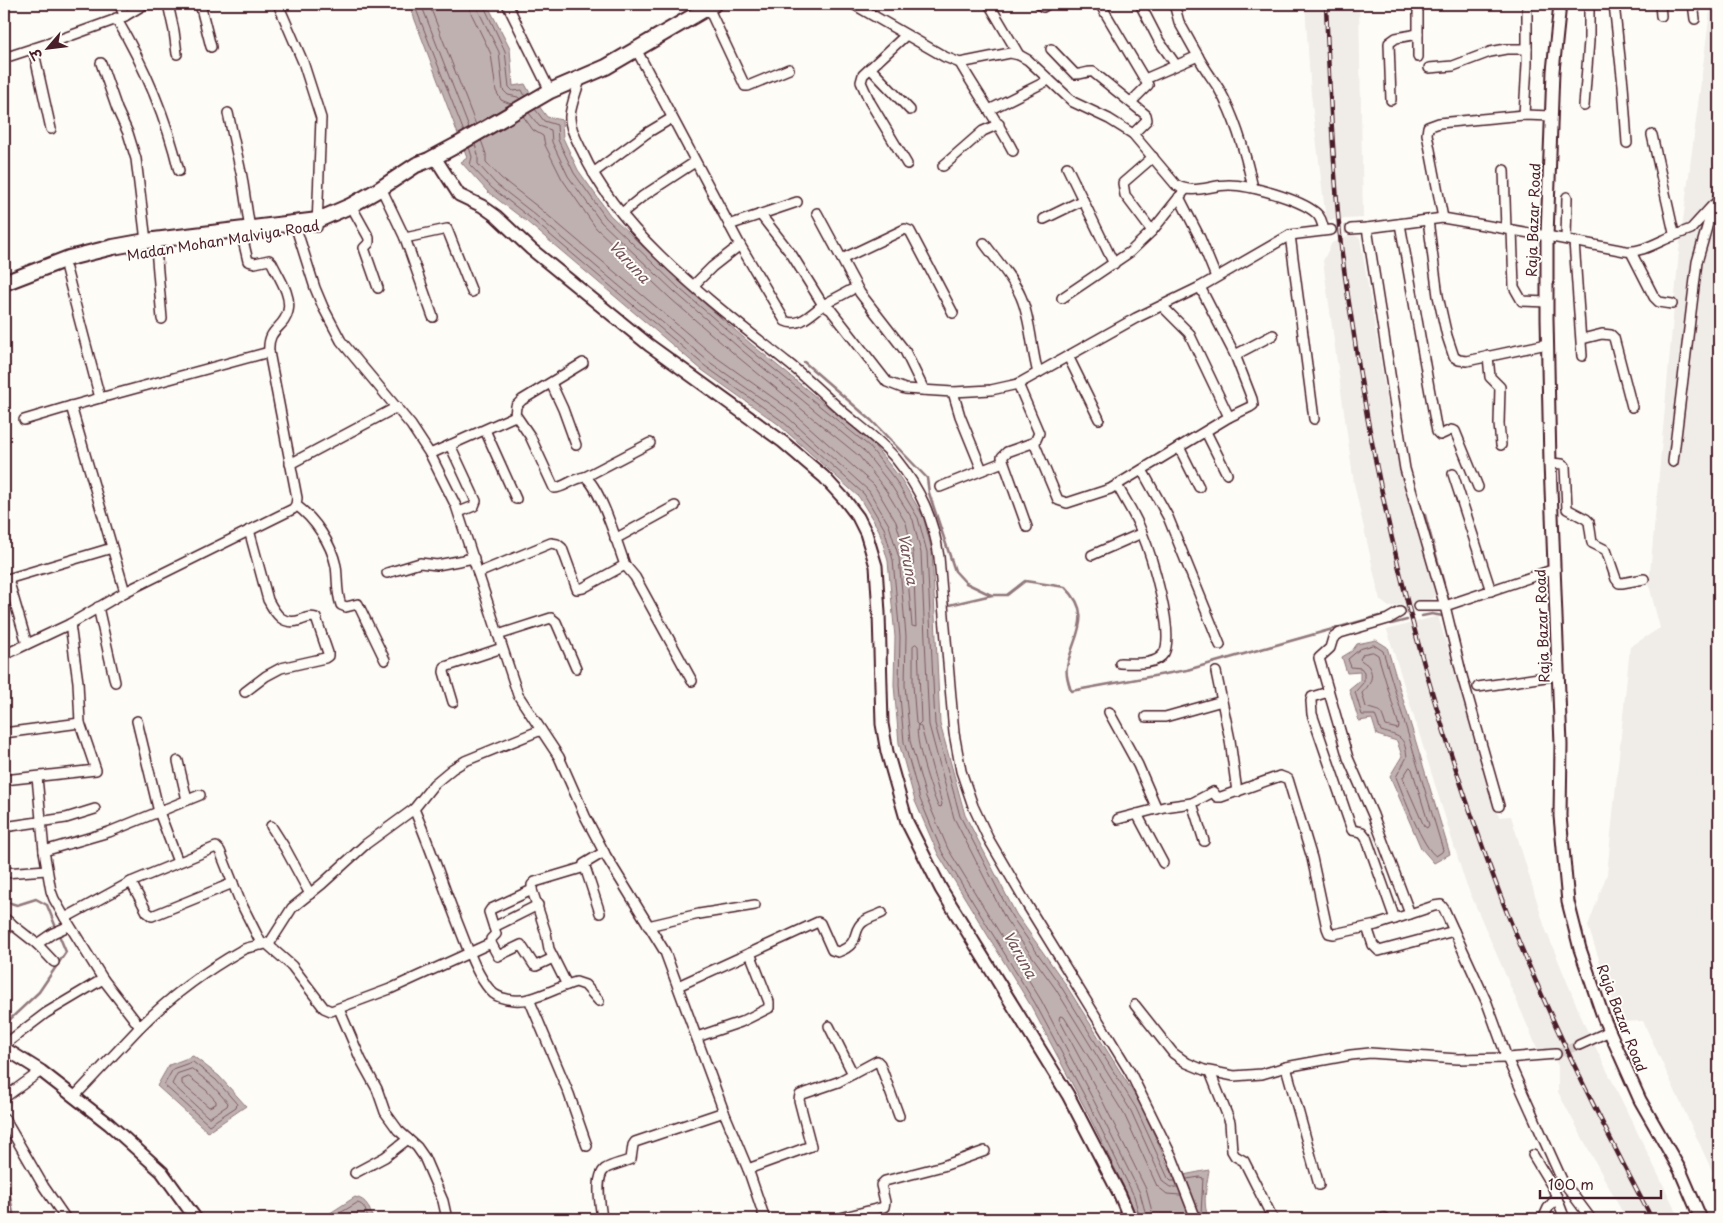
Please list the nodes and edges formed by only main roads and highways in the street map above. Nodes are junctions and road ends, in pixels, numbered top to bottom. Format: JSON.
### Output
{"nodes":[{"id":1,"x":711,"y":6,"type":"edge"},
{"id":2,"x":432,"y":158,"type":"junction"},
{"id":3,"x":317,"y":224,"type":"junction"},
{"id":4,"x":248,"y":233,"type":"junction"},
{"id":5,"x":151,"y":244,"type":"junction"},
{"id":6,"x":4,"y":283,"type":"edge"},
{"id":7,"x":4,"y":291,"type":"edge"}],
"edges":[{"from":1,"to":2,"type":"highway","name":"Madan Mohan Malviya Road"},
{"from":2,"to":3,"type":"highway","name":"Madan Mohan Malviya Road"},
{"from":2,"to":3,"type":"highway","name":"Madan Mohan Malviya Road"},
{"from":3,"to":4,"type":"highway","name":"Madan Mohan Malviya Road"},
{"from":3,"to":4,"type":"highway","name":"Madan Mohan Malviya Road"},
{"from":4,"to":5,"type":"highway","name":"Madan Mohan Malviya Road"},
{"from":5,"to":6,"type":"highway","name":"Madan Mohan Malviya Road"},
{"from":5,"to":7,"type":"highway","name":"Madan Mohan Malviya Road"}]}
